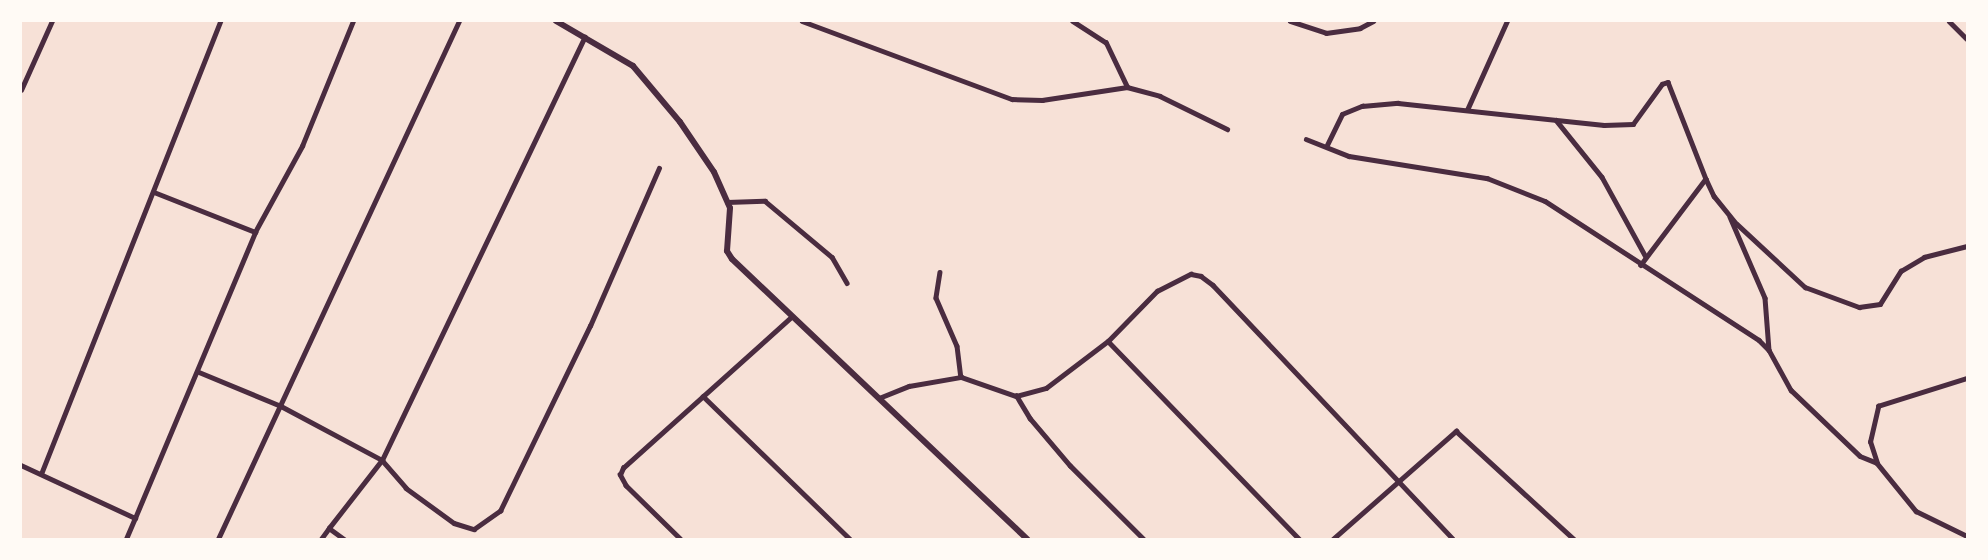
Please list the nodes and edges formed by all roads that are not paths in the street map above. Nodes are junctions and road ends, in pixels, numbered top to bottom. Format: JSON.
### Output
{"nodes":[{"id":1,"x":52,"y":21,"type":"edge"},
{"id":2,"x":220,"y":21,"type":"edge"},
{"id":3,"x":353,"y":21,"type":"edge"},
{"id":4,"x":459,"y":21,"type":"edge"},
{"id":5,"x":556,"y":21,"type":"edge"},
{"id":6,"x":802,"y":21,"type":"edge"},
{"id":7,"x":1072,"y":21,"type":"edge"},
{"id":8,"x":1290,"y":21,"type":"edge"},
{"id":9,"x":1373,"y":21,"type":"edge"},
{"id":10,"x":1507,"y":21,"type":"edge"},
{"id":11,"x":1949,"y":21,"type":"edge"},
{"id":12,"x":586,"y":35,"type":"junction"},
{"id":13,"x":1967,"y":39,"type":"edge"},
{"id":14,"x":1127,"y":87,"type":"junction"},
{"id":15,"x":21,"y":90,"type":"edge"},
{"id":16,"x":1467,"y":110,"type":"junction"},
{"id":17,"x":1556,"y":120,"type":"junction"},
{"id":18,"x":1227,"y":129,"type":"dead end"},
{"id":19,"x":1306,"y":140,"type":"dead end"},
{"id":20,"x":1327,"y":145,"type":"junction"},
{"id":21,"x":659,"y":168,"type":"dead end"},
{"id":22,"x":1706,"y":179,"type":"junction"},
{"id":23,"x":154,"y":192,"type":"junction"},
{"id":24,"x":727,"y":202,"type":"junction"},
{"id":25,"x":1729,"y":214,"type":"junction"},
{"id":26,"x":255,"y":232,"type":"junction"},
{"id":27,"x":1967,"y":246,"type":"edge"},
{"id":28,"x":1646,"y":257,"type":"junction"},
{"id":29,"x":1641,"y":265,"type":"junction"},
{"id":30,"x":940,"y":272,"type":"dead end"},
{"id":31,"x":847,"y":284,"type":"dead end"},
{"id":32,"x":791,"y":317,"type":"junction"},
{"id":33,"x":1108,"y":341,"type":"junction"},
{"id":34,"x":1769,"y":350,"type":"junction"},
{"id":35,"x":199,"y":372,"type":"junction"},
{"id":36,"x":961,"y":377,"type":"junction"},
{"id":37,"x":1967,"y":378,"type":"edge"},
{"id":38,"x":703,"y":396,"type":"junction"},
{"id":39,"x":1016,"y":396,"type":"junction"},
{"id":40,"x":879,"y":398,"type":"junction"},
{"id":41,"x":281,"y":405,"type":"junction"},
{"id":42,"x":382,"y":460,"type":"junction"},
{"id":43,"x":1877,"y":463,"type":"junction"},
{"id":44,"x":21,"y":465,"type":"edge"},
{"id":45,"x":41,"y":474,"type":"junction"},
{"id":46,"x":1398,"y":482,"type":"junction"},
{"id":47,"x":135,"y":518,"type":"junction"},
{"id":48,"x":329,"y":528,"type":"junction"},
{"id":49,"x":1967,"y":536,"type":"edge"},
{"id":50,"x":126,"y":539,"type":"edge"},
{"id":51,"x":218,"y":539,"type":"edge"},
{"id":52,"x":321,"y":539,"type":"edge"},
{"id":53,"x":344,"y":539,"type":"edge"},
{"id":54,"x":680,"y":539,"type":"edge"},
{"id":55,"x":850,"y":539,"type":"edge"},
{"id":56,"x":1027,"y":539,"type":"edge"},
{"id":57,"x":1143,"y":539,"type":"edge"},
{"id":58,"x":1299,"y":539,"type":"edge"},
{"id":59,"x":1334,"y":539,"type":"edge"},
{"id":60,"x":1453,"y":539,"type":"edge"},
{"id":61,"x":1574,"y":539,"type":"edge"}],
"edges":[{"from":1,"to":15,"type":"street"},
{"from":2,"to":23,"type":"street"},
{"from":3,"to":26,"type":"street"},
{"from":4,"to":41,"type":"street"},
{"from":5,"to":12,"type":"street"},
{"from":6,"to":14,"type":"street"},
{"from":7,"to":14,"type":"street"},
{"from":8,"to":9,"type":"street"},
{"from":10,"to":16,"type":"street"},
{"from":11,"to":13,"type":"street"},
{"from":12,"to":24,"type":"street"},
{"from":12,"to":42,"type":"street"},
{"from":14,"to":18,"type":"street"},
{"from":16,"to":17,"type":"street"},
{"from":16,"to":20,"type":"street"},
{"from":17,"to":22,"type":"street"},
{"from":17,"to":28,"type":"street"},
{"from":19,"to":20,"type":"street"},
{"from":20,"to":29,"type":"street"},
{"from":21,"to":42,"type":"street"},
{"from":22,"to":25,"type":"street"},
{"from":22,"to":28,"type":"street"},
{"from":23,"to":26,"type":"street"},
{"from":23,"to":45,"type":"street"},
{"from":24,"to":31,"type":"street"},
{"from":24,"to":32,"type":"street"},
{"from":25,"to":27,"type":"street"},
{"from":25,"to":34,"type":"street"},
{"from":26,"to":35,"type":"street"},
{"from":28,"to":29,"type":"street"},
{"from":29,"to":34,"type":"street"},
{"from":30,"to":36,"type":"street"},
{"from":32,"to":38,"type":"street"},
{"from":32,"to":40,"type":"street"},
{"from":33,"to":39,"type":"street"},
{"from":33,"to":46,"type":"street"},
{"from":33,"to":58,"type":"street"},
{"from":34,"to":43,"type":"street"},
{"from":35,"to":41,"type":"street"},
{"from":35,"to":47,"type":"street"},
{"from":36,"to":39,"type":"street"},
{"from":36,"to":40,"type":"street"},
{"from":37,"to":43,"type":"street"},
{"from":38,"to":54,"type":"street"},
{"from":38,"to":55,"type":"street"},
{"from":39,"to":57,"type":"street"},
{"from":40,"to":56,"type":"street"},
{"from":41,"to":42,"type":"street"},
{"from":41,"to":51,"type":"street"},
{"from":42,"to":48,"type":"street"},
{"from":43,"to":49,"type":"street"},
{"from":44,"to":45,"type":"street"},
{"from":45,"to":47,"type":"street"},
{"from":46,"to":59,"type":"street"},
{"from":46,"to":60,"type":"street"},
{"from":46,"to":61,"type":"street"},
{"from":47,"to":50,"type":"street"},
{"from":48,"to":52,"type":"street"},
{"from":48,"to":53,"type":"street"}]}
